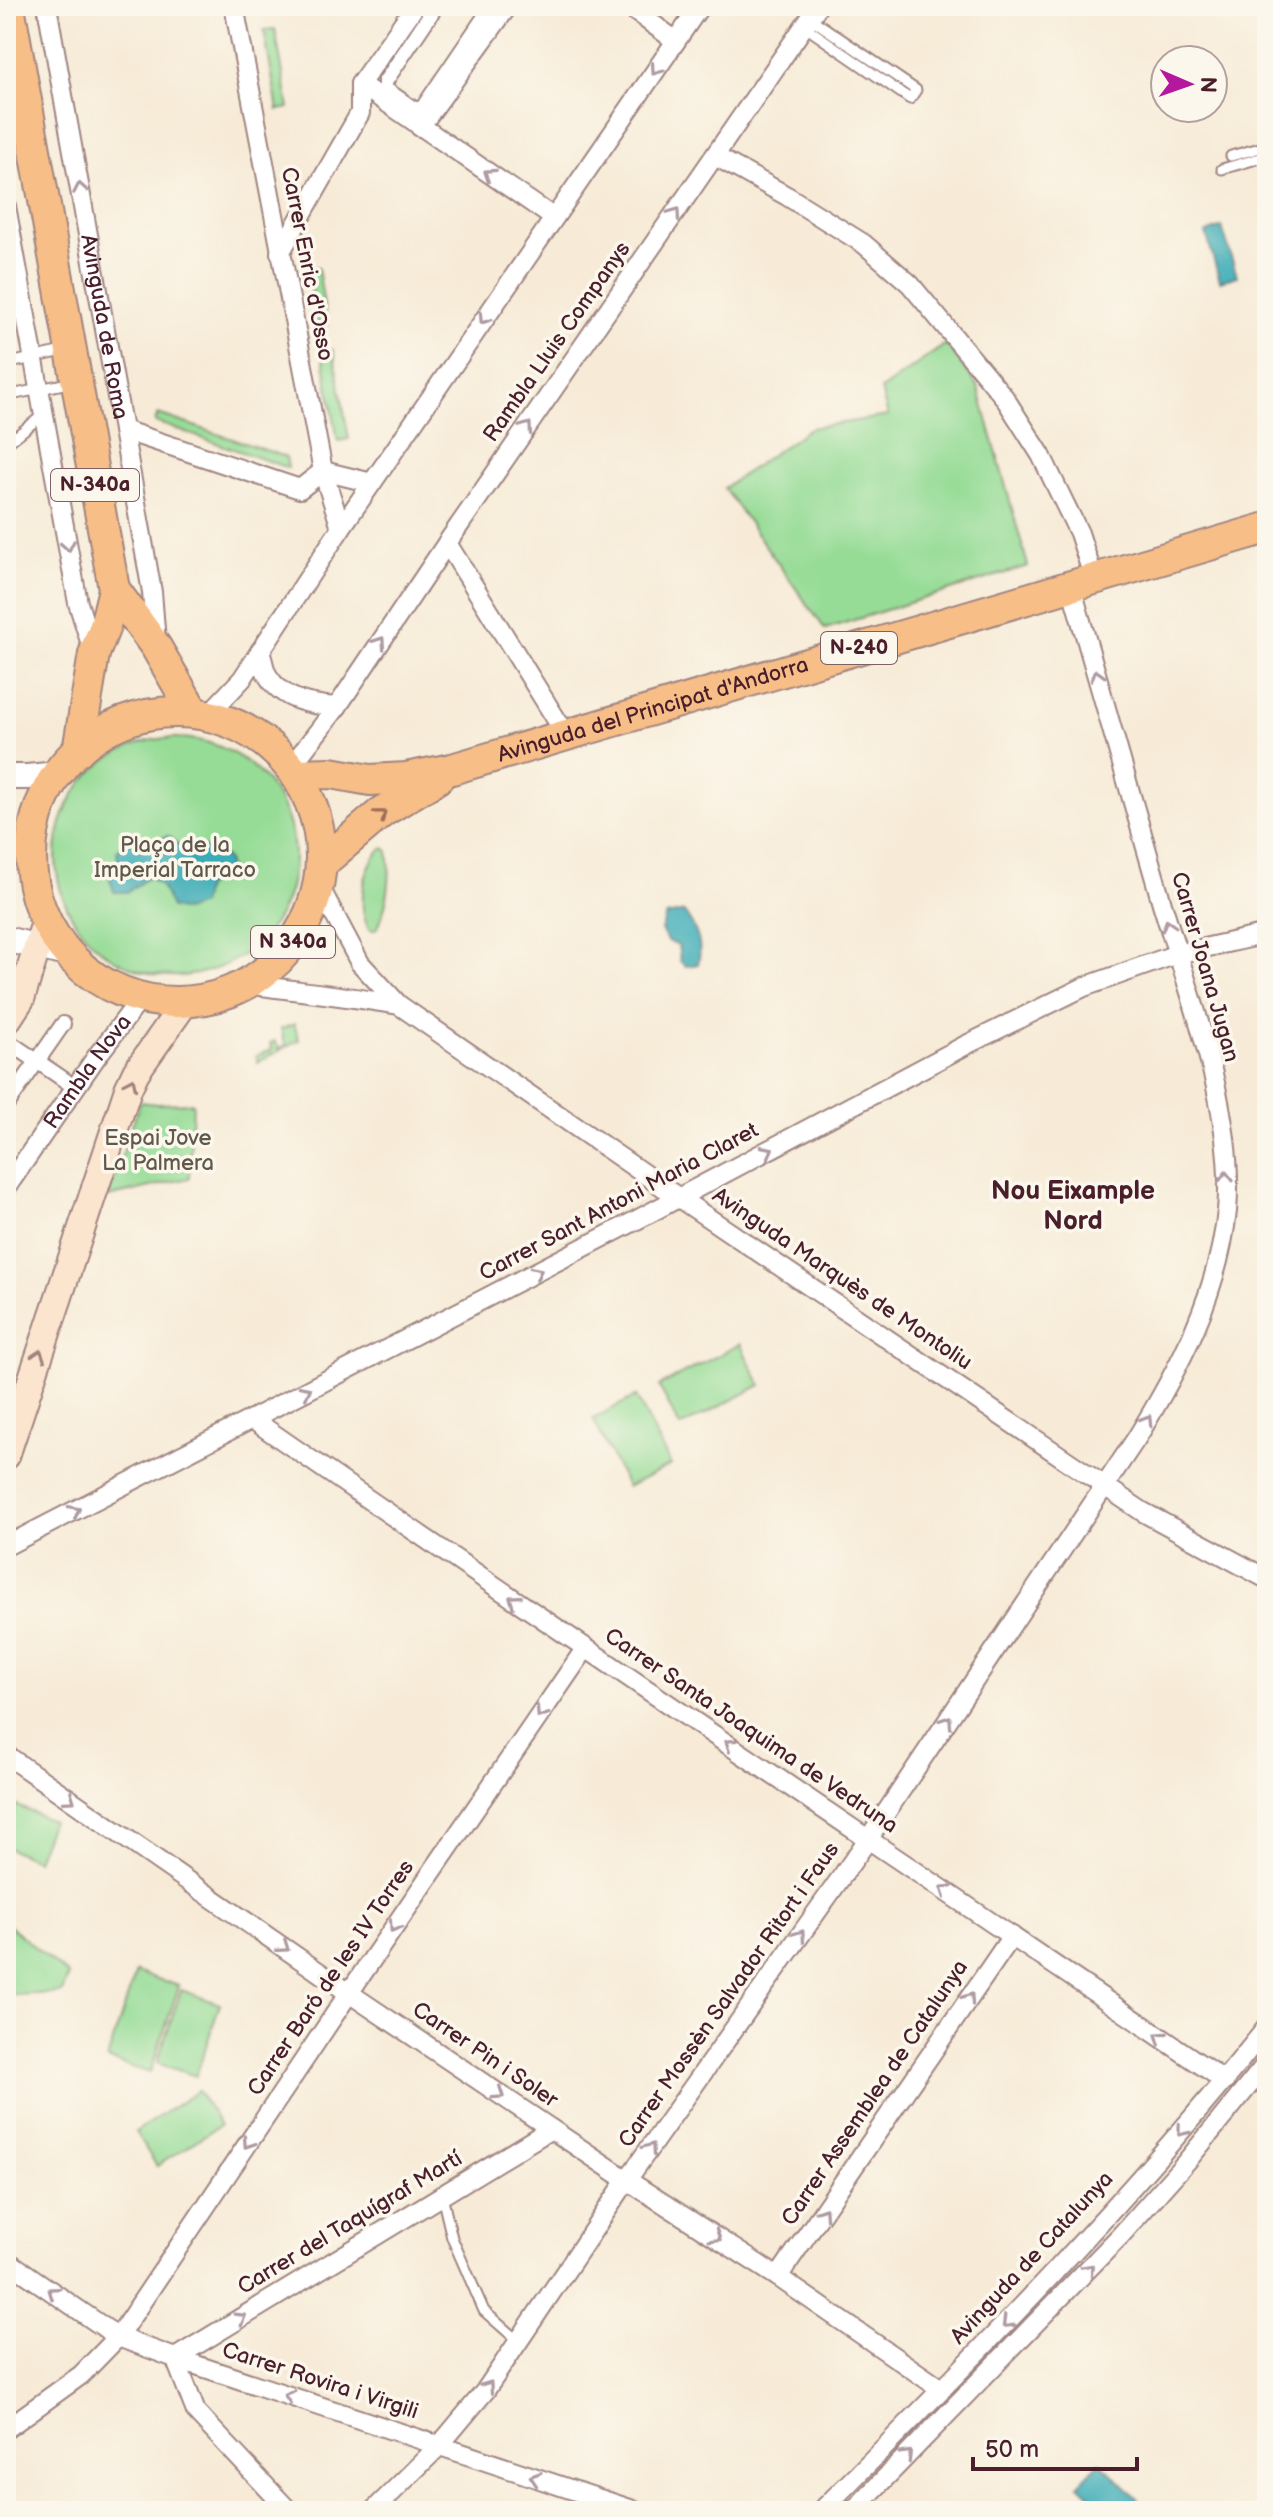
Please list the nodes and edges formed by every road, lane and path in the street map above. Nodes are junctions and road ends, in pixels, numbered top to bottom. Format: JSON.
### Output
{"nodes":[{"id":1,"x":9,"y":6,"type":"edge"},
{"id":2,"x":47,"y":6,"type":"edge"},
{"id":3,"x":234,"y":6,"type":"edge"},
{"id":4,"x":415,"y":6,"type":"edge"},
{"id":5,"x":436,"y":6,"type":"edge"},
{"id":6,"x":492,"y":6,"type":"edge"},
{"id":7,"x":508,"y":6,"type":"edge"},
{"id":8,"x":628,"y":6,"type":"edge"},
{"id":9,"x":700,"y":6,"type":"edge"},
{"id":10,"x":811,"y":17,"type":"edge"},
{"id":11,"x":676,"y":41,"type":"junction"},
{"id":12,"x":360,"y":84,"type":"junction"},
{"id":13,"x":420,"y":127,"type":"junction"},
{"id":14,"x":1267,"y":146,"type":"edge"},
{"id":15,"x":715,"y":156,"type":"junction"},
{"id":16,"x":1231,"y":156,"type":"dead end"},
{"id":17,"x":1267,"y":156,"type":"edge"},
{"id":18,"x":1222,"y":169,"type":"dead end"},
{"id":19,"x":6,"y":206,"type":"edge"},
{"id":20,"x":554,"y":218,"type":"junction"},
{"id":21,"x":280,"y":253,"type":"junction"},
{"id":22,"x":71,"y":350,"type":"junction"},
{"id":23,"x":6,"y":355,"type":"edge"},
{"id":24,"x":26,"y":358,"type":"junction"},
{"id":25,"x":6,"y":364,"type":"edge"},
{"id":26,"x":76,"y":381,"type":"junction"},
{"id":27,"x":38,"y":389,"type":"junction"},
{"id":28,"x":6,"y":396,"type":"edge"},
{"id":29,"x":43,"y":415,"type":"junction"},
{"id":30,"x":123,"y":430,"type":"junction"},
{"id":31,"x":6,"y":444,"type":"edge"},
{"id":32,"x":323,"y":471,"type":"junction"},
{"id":33,"x":372,"y":483,"type":"junction"},
{"id":34,"x":341,"y":528,"type":"junction"},
{"id":35,"x":1267,"y":528,"type":"edge"},
{"id":36,"x":447,"y":543,"type":"junction"},
{"id":37,"x":1083,"y":582,"type":"junction"},
{"id":38,"x":114,"y":589,"type":"junction"},
{"id":39,"x":156,"y":647,"type":"junction"},
{"id":40,"x":260,"y":651,"type":"junction"},
{"id":41,"x":94,"y":654,"type":"junction"},
{"id":42,"x":337,"y":707,"type":"junction"},
{"id":43,"x":201,"y":714,"type":"junction"},
{"id":44,"x":566,"y":735,"type":"junction"},
{"id":45,"x":68,"y":762,"type":"junction"},
{"id":46,"x":452,"y":769,"type":"junction"},
{"id":47,"x":293,"y":771,"type":"junction"},
{"id":48,"x":6,"y":777,"type":"edge"},
{"id":49,"x":319,"y":874,"type":"junction"},
{"id":50,"x":42,"y":933,"type":"junction"},
{"id":51,"x":1267,"y":934,"type":"edge"},
{"id":52,"x":6,"y":939,"type":"edge"},
{"id":53,"x":1177,"y":954,"type":"junction"},
{"id":54,"x":246,"y":984,"type":"junction"},
{"id":55,"x":142,"y":997,"type":"junction"},
{"id":56,"x":186,"y":1001,"type":"junction"},
{"id":57,"x":399,"y":1005,"type":"junction"},
{"id":58,"x":6,"y":1022,"type":"edge"},
{"id":59,"x":63,"y":1024,"type":"dead end"},
{"id":60,"x":6,"y":1040,"type":"edge"},
{"id":61,"x":37,"y":1061,"type":"junction"},
{"id":62,"x":66,"y":1081,"type":"dead end"},
{"id":63,"x":6,"y":1106,"type":"edge"},
{"id":64,"x":6,"y":1188,"type":"edge"},
{"id":65,"x":679,"y":1198,"type":"junction"},
{"id":66,"x":252,"y":1419,"type":"junction"},
{"id":67,"x":6,"y":1456,"type":"edge"},
{"id":68,"x":1105,"y":1486,"type":"junction"},
{"id":69,"x":6,"y":1546,"type":"edge"},
{"id":70,"x":1267,"y":1579,"type":"edge"},
{"id":71,"x":585,"y":1649,"type":"junction"},
{"id":72,"x":6,"y":1755,"type":"edge"},
{"id":73,"x":869,"y":1838,"type":"junction"},
{"id":74,"x":1012,"y":1936,"type":"junction"},
{"id":75,"x":349,"y":1993,"type":"junction"},
{"id":76,"x":1267,"y":2027,"type":"edge"},
{"id":77,"x":1267,"y":2063,"type":"edge"},
{"id":78,"x":1225,"y":2081,"type":"junction"},
{"id":79,"x":551,"y":2129,"type":"junction"},
{"id":80,"x":627,"y":2180,"type":"junction"},
{"id":81,"x":442,"y":2196,"type":"junction"},
{"id":82,"x":6,"y":2260,"type":"edge"},
{"id":83,"x":778,"y":2277,"type":"junction"},
{"id":84,"x":118,"y":2337,"type":"junction"},
{"id":85,"x":518,"y":2341,"type":"junction"},
{"id":86,"x":175,"y":2358,"type":"junction"},
{"id":87,"x":941,"y":2389,"type":"junction"},
{"id":88,"x":6,"y":2429,"type":"edge"},
{"id":89,"x":439,"y":2446,"type":"junction"},
{"id":90,"x":289,"y":2511,"type":"edge"},
{"id":91,"x":373,"y":2511,"type":"edge"},
{"id":92,"x":636,"y":2511,"type":"edge"},
{"id":93,"x":821,"y":2511,"type":"edge"},
{"id":94,"x":853,"y":2511,"type":"edge"}],
"edges":[{"from":1,"to":22,"type":"main road","name":"Avinguda de Roma","number":"N-340a"},
{"from":30,"to":2,"type":"street","name":"Avinguda de Roma","one_way":true},
{"from":3,"to":21,"type":"street","name":"Carrer Enric d'Osso"},
{"from":4,"to":12,"type":"street"},
{"from":5,"to":6,"type":"street"},
{"from":7,"to":13,"type":"street"},
{"from":8,"to":11,"type":"street"},
{"from":9,"to":11,"type":"street"},
{"from":10,"to":10,"type":"lane"},
{"from":10,"to":15,"type":"street","name":"Rambla Lluis Companys"},
{"from":11,"to":20,"type":"street","one_way":true},
{"from":12,"to":13,"type":"street"},
{"from":12,"to":21,"type":"street"},
{"from":20,"to":13,"type":"street","one_way":true},
{"from":14,"to":16,"type":"lane"},
{"from":36,"to":15,"type":"street","name":"Rambla Lluis Companys","one_way":true},
{"from":15,"to":37,"type":"street","name":"Carrer Joana Jugan"},
{"from":17,"to":18,"type":"lane"},
{"from":19,"to":24,"type":"street","name":"Avinguda de Roma"},
{"from":20,"to":33,"type":"street","one_way":true},
{"from":21,"to":32,"type":"street","name":"Carrer Enric d'Osso"},
{"from":22,"to":24,"type":"lane"},
{"from":22,"to":26,"type":"main road","name":"Avinguda de Roma","number":"N-340a"},
{"from":23,"to":24,"type":"lane"},
{"from":24,"to":25,"type":"lane"},
{"from":24,"to":27,"type":"street","name":"Avinguda de Roma"},
{"from":26,"to":27,"type":"lane"},
{"from":26,"to":38,"type":"main road","name":"Avinguda de Roma","number":"N-340a"},
{"from":27,"to":28,"type":"lane"},
{"from":27,"to":29,"type":"street","name":"Avinguda de Roma"},
{"from":29,"to":31,"type":"lane"},
{"from":29,"to":41,"type":"street","name":"Avinguda de Roma","one_way":true},
{"from":30,"to":32,"type":"street"},
{"from":30,"to":39,"type":"street","name":"Avinguda de Roma"},
{"from":32,"to":33,"type":"street"},
{"from":32,"to":34,"type":"street","name":"Carrer Enric d'Osso"},
{"from":33,"to":34,"type":"street"},
{"from":34,"to":40,"type":"street"},
{"from":35,"to":37,"type":"main road","name":"Avinguda del Principat d'Andorra","number":"N-240"},
{"from":42,"to":36,"type":"street","name":"Rambla Lluis Companys","one_way":true},
{"from":36,"to":44,"type":"street"},
{"from":37,"to":44,"type":"main road","name":"Avinguda del Principat d'Andorra","number":"N-240"},
{"from":53,"to":37,"type":"street","name":"Carrer Joana Jugan","one_way":true},
{"from":38,"to":39,"type":"main road","name":"Avinguda de Roma","number":"N-340a"},
{"from":38,"to":41,"type":"main road","name":"Avinguda de Roma","number":"N-340a"},
{"from":39,"to":43,"type":"main road","name":"Avinguda de Roma","number":"N-340a"},
{"from":40,"to":42,"type":"street"},
{"from":40,"to":43,"type":"street"},
{"from":41,"to":45,"type":"main road","name":"Avinguda de Roma","number":"N-340a"},
{"from":42,"to":47,"type":"street","name":"Rambla Lluis Companys"},
{"from":43,"to":45,"type":"main road","number":"N 340a"},
{"from":43,"to":47,"type":"main road","number":"N 340a"},
{"from":44,"to":46,"type":"main road","name":"Avinguda del Principat d'Andorra","number":"N-240"},
{"from":45,"to":48,"type":"street"},
{"from":45,"to":50,"type":"main road","number":"N 340a"},
{"from":46,"to":47,"type":"main road","name":"Avinguda del Principat d'Andorra","number":"N-240"},
{"from":49,"to":46,"type":"main road","name":"Avinguda del Principat d'Andorra","number":"N-240","one_way":true},
{"from":47,"to":49,"type":"main road","number":"N 340a"},
{"from":49,"to":54,"type":"main road","number":"N 340a"},
{"from":49,"to":57,"type":"street","name":"Avinguda Marquès de Montoliu"},
{"from":50,"to":52,"type":"street"},
{"from":50,"to":55,"type":"main road","number":"N 340a"},
{"from":50,"to":58,"type":"main road"},
{"from":51,"to":53,"type":"street","name":"Carrer Sant Antoni Maria Claret"},
{"from":65,"to":53,"type":"street","name":"Carrer Sant Antoni Maria Claret","one_way":true},
{"from":68,"to":53,"type":"street","name":"Carrer Joana Jugan","one_way":true},
{"from":54,"to":56,"type":"main road","number":"N 340a"},
{"from":54,"to":57,"type":"street","name":"Avinguda Marquès de Montoliu"},
{"from":55,"to":56,"type":"main road","number":"N 340a"},
{"from":55,"to":64,"type":"street","name":"Rambla Nova"},
{"from":67,"to":56,"type":"main road","one_way":true},
{"from":57,"to":65,"type":"street","name":"Avinguda Marquès de Montoliu"},
{"from":59,"to":61,"type":"street","name":"Rambla Nova"},
{"from":60,"to":61,"type":"street","name":"Rambla Nova"},
{"from":61,"to":62,"type":"street","name":"Rambla Nova"},
{"from":61,"to":63,"type":"street","name":"Rambla Nova"},
{"from":66,"to":65,"type":"street","name":"Carrer Sant Antoni Maria Claret","one_way":true},
{"from":65,"to":68,"type":"street","name":"Avinguda Marquès de Montoliu"},
{"from":69,"to":66,"type":"street","name":"Carrer Sant Antoni Maria Claret","one_way":true},
{"from":71,"to":66,"type":"street","name":"Carrer Santa Joaquima de Vedruna","one_way":true},
{"from":68,"to":70,"type":"street","name":"Avinguda Marquès de Montoliu"},
{"from":73,"to":68,"type":"street","name":"Carrer Mossèn Salvador Ritort i Faus","one_way":true},
{"from":73,"to":71,"type":"street","name":"Carrer Santa Joaquima de Vedruna","one_way":true},
{"from":71,"to":75,"type":"street","name":"Carrer Baró de les IV Torres","one_way":true},
{"from":72,"to":75,"type":"street","name":"Carrer Pin i Soler","one_way":true},
{"from":74,"to":73,"type":"street","name":"Carrer Santa Joaquima de Vedruna","one_way":true},
{"from":80,"to":73,"type":"street","name":"Carrer Mossèn Salvador Ritort i Faus","one_way":true},
{"from":78,"to":74,"type":"street","name":"Carrer Santa Joaquima de Vedruna","one_way":true},
{"from":83,"to":74,"type":"street","name":"Carrer Assemblea de Catalunya","one_way":true},
{"from":75,"to":79,"type":"street","name":"Carrer Pin i Soler","one_way":true},
{"from":75,"to":84,"type":"street","name":"Carrer Baró de les IV Torres","one_way":true},
{"from":76,"to":78,"type":"street","name":"Avinguda de Catalunya"},
{"from":94,"to":77,"type":"street","name":"Avinguda de Catalunya","one_way":true},
{"from":78,"to":87,"type":"street","name":"Avinguda de Catalunya","one_way":true},
{"from":79,"to":80,"type":"street","name":"Carrer Pin i Soler"},
{"from":79,"to":81,"type":"street","name":"Carrer del Taquígraf Martí"},
{"from":80,"to":83,"type":"street","name":"Carrer Pin i Soler","one_way":true},
{"from":80,"to":85,"type":"street","name":"Carrer Mossèn Salvador Ritort i Faus"},
{"from":81,"to":85,"type":"lane"},
{"from":86,"to":81,"type":"street","name":"Carrer del Taquígraf Martí","one_way":true},
{"from":84,"to":82,"type":"street","name":"Carrer Rovira i Virgili","one_way":true},
{"from":83,"to":87,"type":"street","name":"Carrer Pin i Soler"},
{"from":84,"to":86,"type":"street","name":"Carrer Rovira i Virgili"},
{"from":84,"to":88,"type":"street","name":"Carrer Baró de les IV Torres"},
{"from":89,"to":85,"type":"street","name":"Carrer Mossèn Salvador Ritort i Faus","one_way":true},
{"from":89,"to":86,"type":"street","name":"Carrer Rovira i Virgili","one_way":true},
{"from":86,"to":90,"type":"street"},
{"from":87,"to":93,"type":"street","name":"Avinguda de Catalunya"},
{"from":89,"to":91,"type":"street","name":"Carrer Mossèn Salvador Ritort i Faus"},
{"from":92,"to":89,"type":"street","name":"Carrer Rovira i Virgili","one_way":true}]}
